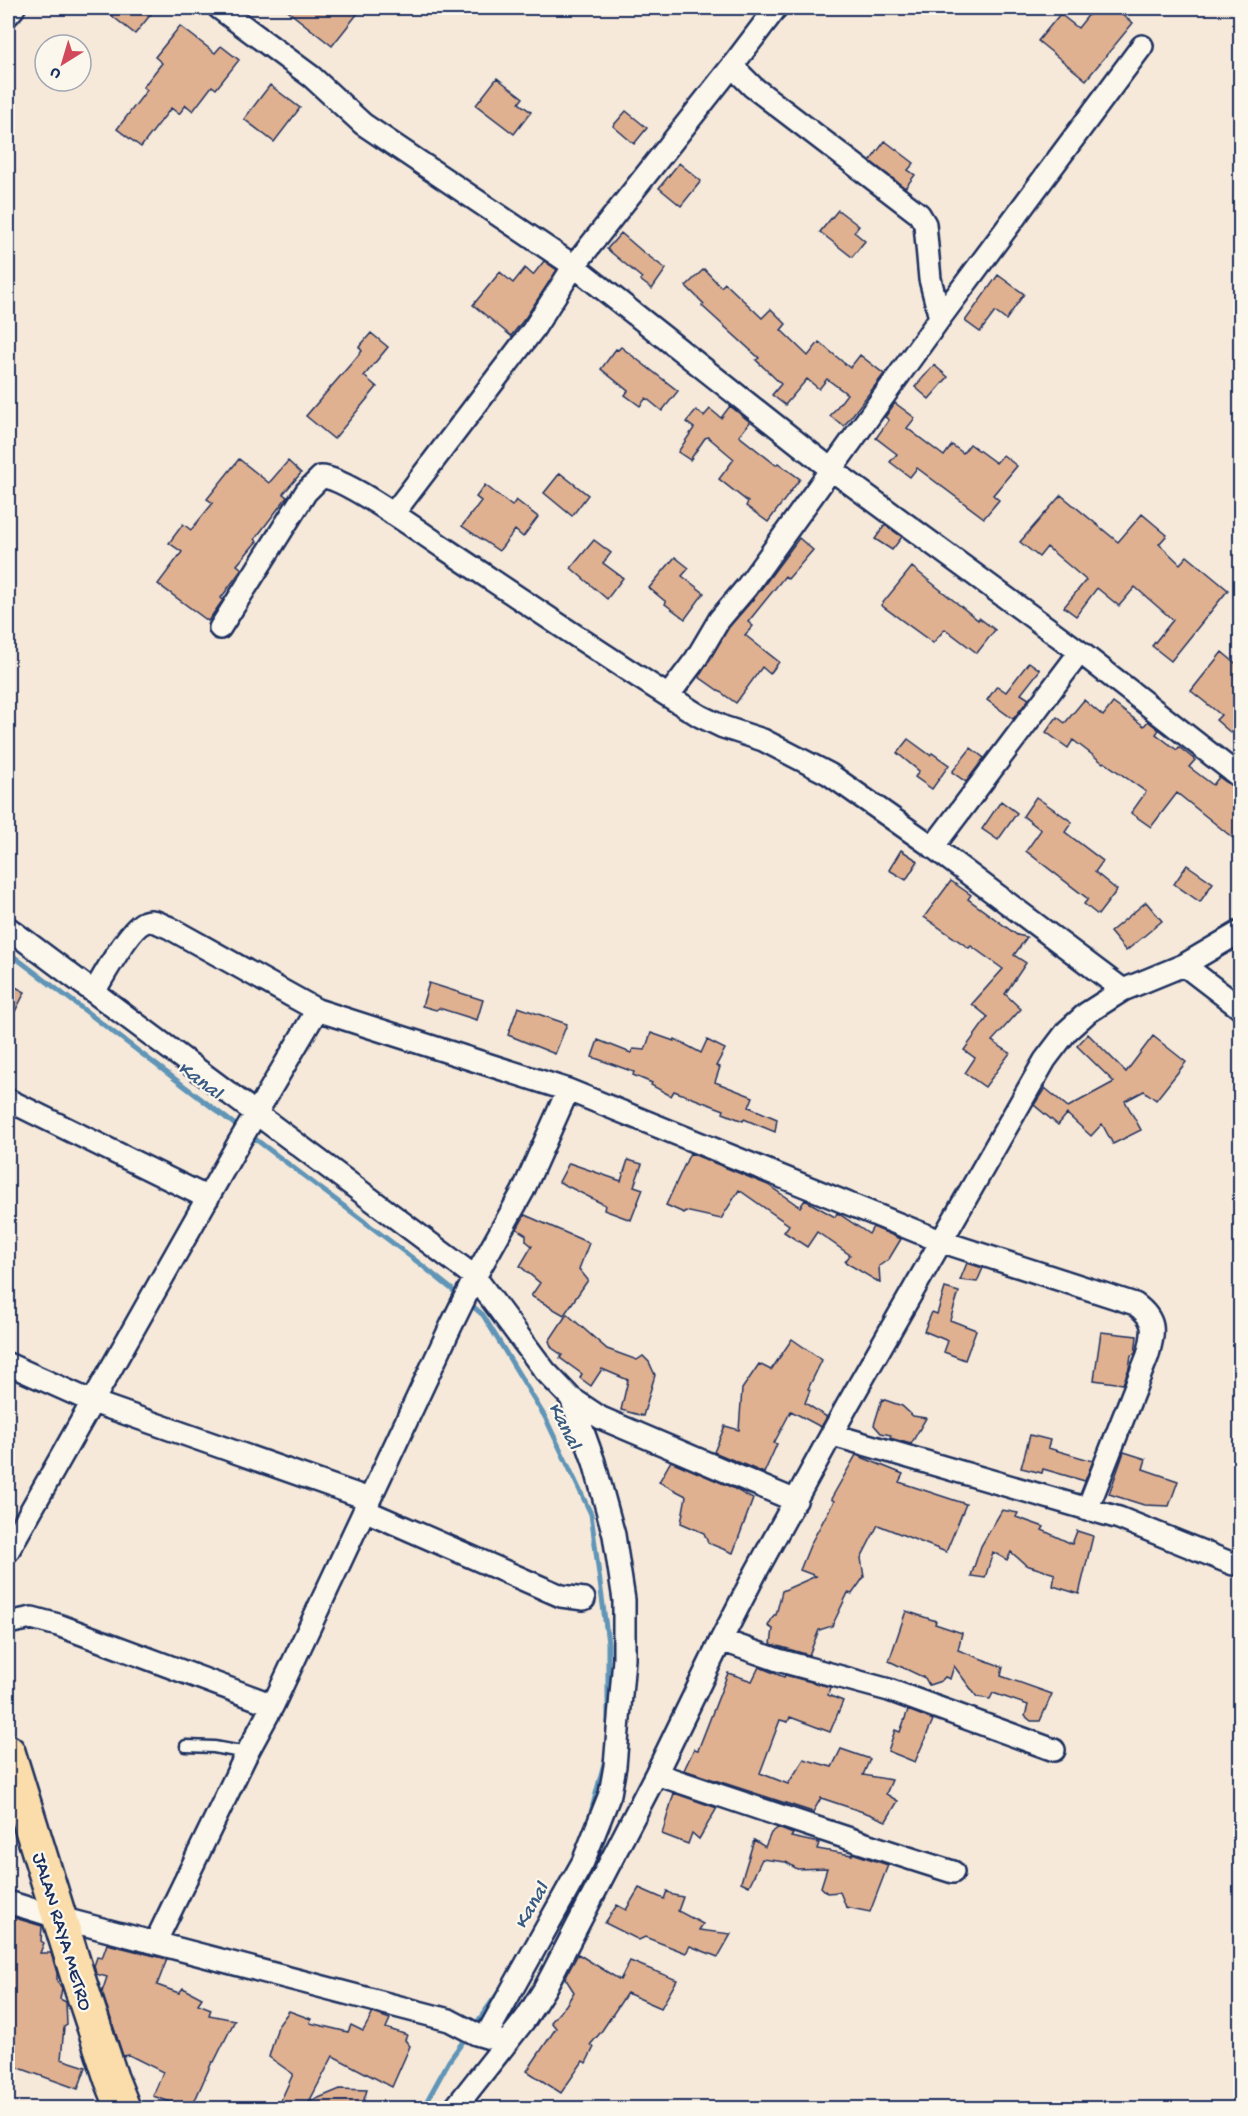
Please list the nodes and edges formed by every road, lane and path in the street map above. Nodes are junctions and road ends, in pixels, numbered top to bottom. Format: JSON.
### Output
{"nodes":[{"id":1,"x":14,"y":8,"type":"edge"},
{"id":2,"x":219,"y":8,"type":"edge"},
{"id":3,"x":776,"y":8,"type":"edge"},
{"id":4,"x":8,"y":15,"type":"edge"},
{"id":5,"x":1142,"y":46,"type":"dead end"},
{"id":6,"x":732,"y":66,"type":"junction"},
{"id":7,"x":574,"y":266,"type":"junction"},
{"id":8,"x":940,"y":318,"type":"junction"},
{"id":9,"x":832,"y":470,"type":"junction"},
{"id":10,"x":393,"y":514,"type":"junction"},
{"id":11,"x":220,"y":628,"type":"dead end"},
{"id":12,"x":1080,"y":652,"type":"junction"},
{"id":13,"x":668,"y":696,"type":"junction"},
{"id":14,"x":1240,"y":777,"type":"edge"},
{"id":15,"x":933,"y":847,"type":"junction"},
{"id":16,"x":8,"y":928,"type":"edge"},
{"id":17,"x":1240,"y":932,"type":"edge"},
{"id":18,"x":1184,"y":965,"type":"junction"},
{"id":19,"x":1123,"y":990,"type":"junction"},
{"id":20,"x":94,"y":992,"type":"junction"},
{"id":21,"x":1240,"y":1008,"type":"edge"},
{"id":22,"x":317,"y":1010,"type":"junction"},
{"id":23,"x":568,"y":1090,"type":"junction"},
{"id":24,"x":8,"y":1100,"type":"edge"},
{"id":25,"x":253,"y":1121,"type":"junction"},
{"id":26,"x":208,"y":1198,"type":"junction"},
{"id":27,"x":943,"y":1242,"type":"junction"},
{"id":28,"x":472,"y":1285,"type":"junction"},
{"id":29,"x":8,"y":1365,"type":"edge"},
{"id":30,"x":571,"y":1398,"type":"junction"},
{"id":31,"x":93,"y":1402,"type":"junction"},
{"id":32,"x":833,"y":1435,"type":"junction"},
{"id":33,"x":796,"y":1501,"type":"junction"},
{"id":34,"x":366,"y":1504,"type":"junction"},
{"id":35,"x":1087,"y":1510,"type":"junction"},
{"id":36,"x":8,"y":1551,"type":"edge"},
{"id":37,"x":1238,"y":1569,"type":"edge"},
{"id":38,"x":584,"y":1599,"type":"dead end"},
{"id":39,"x":8,"y":1623,"type":"edge"},
{"id":40,"x":721,"y":1640,"type":"junction"},
{"id":41,"x":273,"y":1705,"type":"junction"},
{"id":42,"x":186,"y":1746,"type":"dead end"},
{"id":43,"x":1054,"y":1750,"type":"dead end"},
{"id":44,"x":8,"y":1752,"type":"edge"},
{"id":45,"x":247,"y":1753,"type":"junction"},
{"id":46,"x":656,"y":1774,"type":"junction"},
{"id":47,"x":953,"y":1872,"type":"dead end"},
{"id":48,"x":8,"y":1902,"type":"edge"},
{"id":49,"x":60,"y":1918,"type":"junction"},
{"id":50,"x":155,"y":1943,"type":"junction"},
{"id":51,"x":489,"y":2038,"type":"junction"},
{"id":52,"x":123,"y":2109,"type":"edge"},
{"id":53,"x":455,"y":2109,"type":"edge"}],
"edges":[{"from":1,"to":4,"type":"street"},
{"from":2,"to":7,"type":"street"},
{"from":3,"to":6,"type":"street"},
{"from":5,"to":8,"type":"street"},
{"from":6,"to":7,"type":"street"},
{"from":6,"to":8,"type":"street"},
{"from":7,"to":9,"type":"street"},
{"from":7,"to":10,"type":"street"},
{"from":8,"to":9,"type":"street"},
{"from":9,"to":12,"type":"street"},
{"from":9,"to":13,"type":"street"},
{"from":10,"to":11,"type":"street"},
{"from":10,"to":13,"type":"street"},
{"from":12,"to":14,"type":"street"},
{"from":12,"to":15,"type":"street"},
{"from":13,"to":15,"type":"street"},
{"from":15,"to":19,"type":"street"},
{"from":16,"to":20,"type":"street"},
{"from":17,"to":18,"type":"street"},
{"from":18,"to":19,"type":"street"},
{"from":18,"to":21,"type":"street"},
{"from":19,"to":27,"type":"street"},
{"from":20,"to":22,"type":"street"},
{"from":20,"to":25,"type":"street"},
{"from":22,"to":23,"type":"street"},
{"from":22,"to":25,"type":"street"},
{"from":23,"to":27,"type":"street"},
{"from":23,"to":28,"type":"street"},
{"from":24,"to":26,"type":"street"},
{"from":25,"to":26,"type":"street"},
{"from":25,"to":28,"type":"street"},
{"from":26,"to":31,"type":"street"},
{"from":27,"to":32,"type":"street"},
{"from":27,"to":35,"type":"street"},
{"from":28,"to":30,"type":"street"},
{"from":28,"to":34,"type":"street"},
{"from":29,"to":31,"type":"street"},
{"from":30,"to":33,"type":"street"},
{"from":30,"to":51,"type":"street"},
{"from":31,"to":34,"type":"street"},
{"from":31,"to":36,"type":"street"},
{"from":32,"to":33,"type":"street"},
{"from":32,"to":35,"type":"street"},
{"from":33,"to":40,"type":"street"},
{"from":34,"to":38,"type":"street"},
{"from":34,"to":41,"type":"street"},
{"from":35,"to":37,"type":"street"},
{"from":39,"to":41,"type":"street"},
{"from":40,"to":43,"type":"street"},
{"from":40,"to":46,"type":"street"},
{"from":41,"to":45,"type":"street"},
{"from":42,"to":45,"type":"lane"},
{"from":44,"to":49,"type":"highway","name":"JALAN RAYA METRO"},
{"from":45,"to":50,"type":"street"},
{"from":46,"to":47,"type":"street"},
{"from":46,"to":51,"type":"street"},
{"from":48,"to":49,"type":"street"},
{"from":49,"to":50,"type":"street"},
{"from":49,"to":52,"type":"highway","name":"JALAN RAYA METRO"},
{"from":50,"to":51,"type":"street"},
{"from":51,"to":53,"type":"street"}]}
